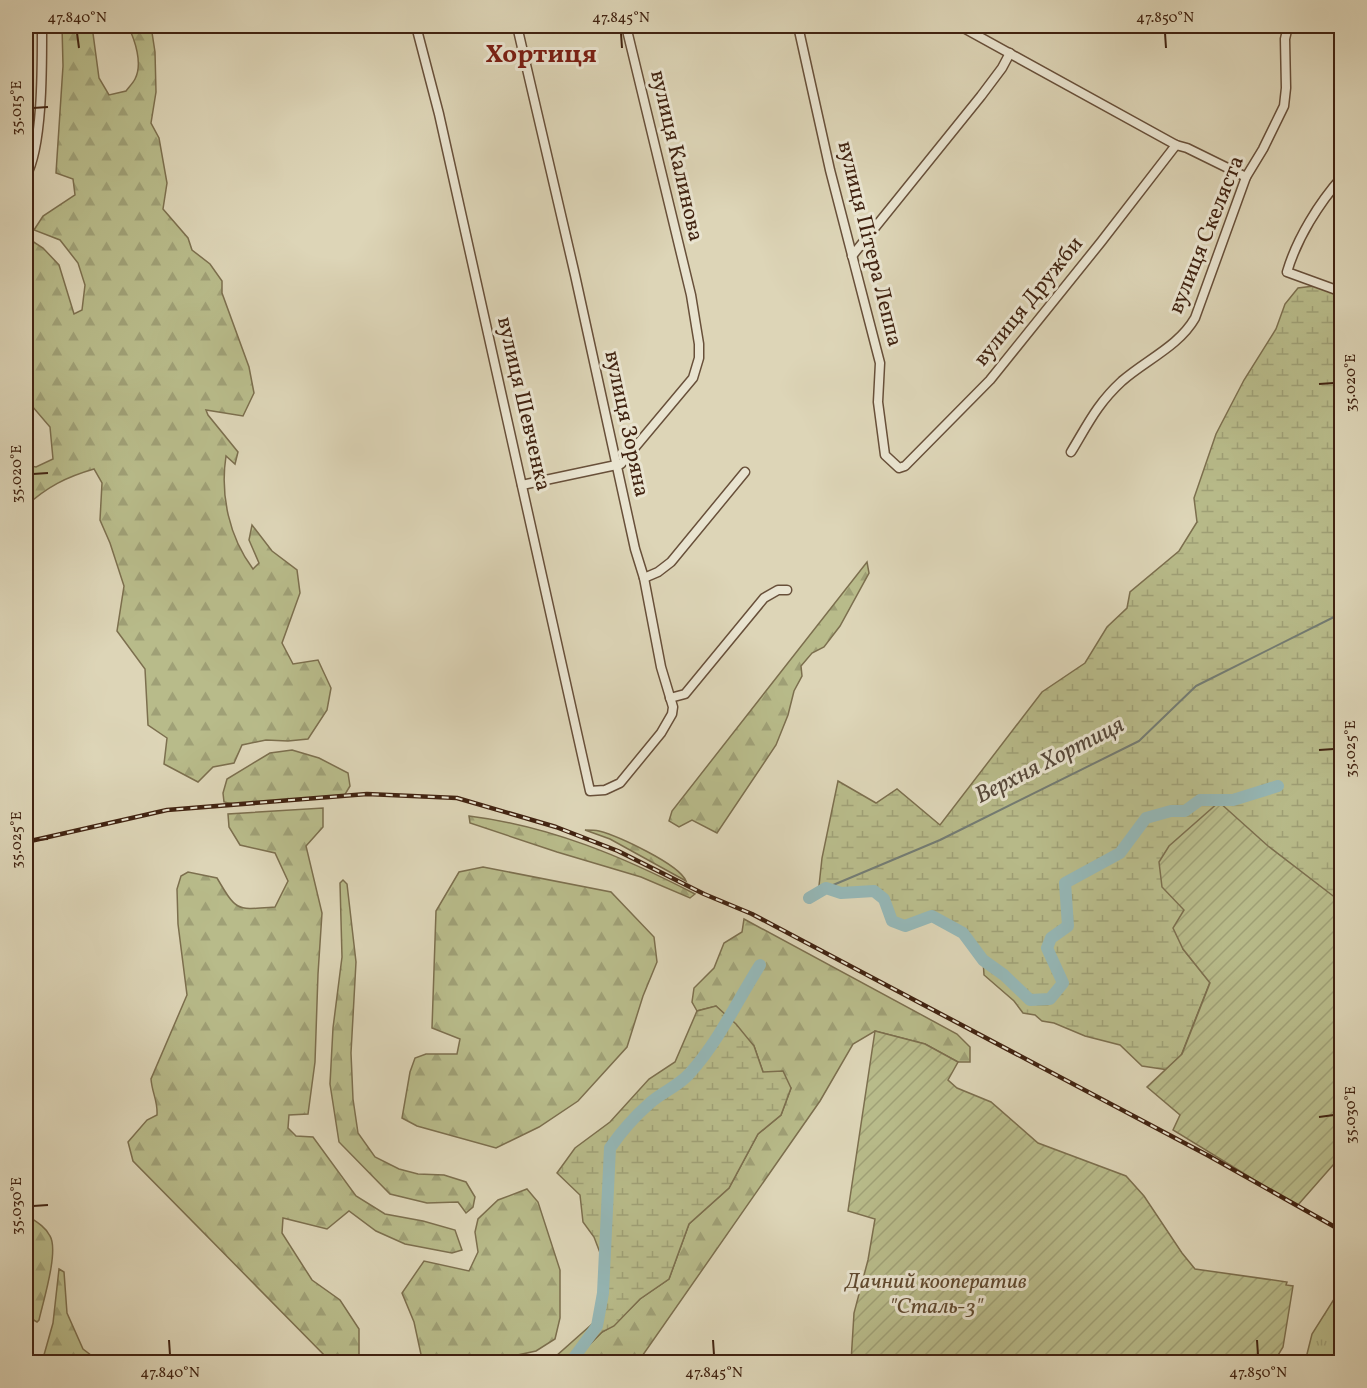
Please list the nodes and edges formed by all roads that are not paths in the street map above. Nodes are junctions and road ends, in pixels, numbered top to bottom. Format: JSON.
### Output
{"nodes":[{"id":1,"x":42,"y":26,"type":"edge"},
{"id":2,"x":416,"y":26,"type":"edge"},
{"id":3,"x":517,"y":26,"type":"edge"},
{"id":4,"x":626,"y":26,"type":"edge"},
{"id":5,"x":798,"y":26,"type":"edge"},
{"id":6,"x":960,"y":26,"type":"edge"},
{"id":7,"x":1288,"y":26,"type":"edge"},
{"id":8,"x":1010,"y":52,"type":"junction"},
{"id":9,"x":1176,"y":145,"type":"junction"},
{"id":10,"x":26,"y":176,"type":"edge"},
{"id":11,"x":1246,"y":177,"type":"junction"},
{"id":12,"x":1341,"y":177,"type":"edge"},
{"id":13,"x":852,"y":256,"type":"junction"},
{"id":14,"x":1341,"y":292,"type":"edge"},
{"id":15,"x":1071,"y":452,"type":"dead end"},
{"id":16,"x":616,"y":466,"type":"junction"},
{"id":17,"x":898,"y":468,"type":"joint"},
{"id":18,"x":745,"y":472,"type":"dead end"},
{"id":19,"x":522,"y":485,"type":"junction"},
{"id":20,"x":644,"y":578,"type":"junction"},
{"id":21,"x":787,"y":590,"type":"dead end"},
{"id":22,"x":670,"y":698,"type":"junction"},
{"id":23,"x":590,"y":791,"type":"joint"}],
"edges":[{"from":1,"to":10,"type":"street"},
{"from":2,"to":19,"type":"street","name":"вулиця Шевченка"},
{"from":3,"to":16,"type":"street","name":"вулиця Зоряна"},
{"from":4,"to":16,"type":"street","name":"вулиця Калинова"},
{"from":5,"to":13,"type":"street","name":"вулиця Пітера Леппа"},
{"from":6,"to":8,"type":"street"},
{"from":7,"to":11,"type":"street","name":"вулиця Скеляста"},
{"from":8,"to":9,"type":"street"},
{"from":8,"to":13,"type":"street"},
{"from":9,"to":11,"type":"street"},
{"from":9,"to":17,"type":"street","name":"вулиця Дружби"},
{"from":11,"to":15,"type":"street","name":"вулиця Скеляста"},
{"from":12,"to":14,"type":"street"},
{"from":13,"to":17,"type":"street","name":"вулиця Пітера Леппа"},
{"from":16,"to":19,"type":"street"},
{"from":16,"to":20,"type":"street","name":"вулиця Зоряна"},
{"from":18,"to":20,"type":"street"},
{"from":19,"to":23,"type":"street","name":"вулиця Шевченка"},
{"from":20,"to":22,"type":"street","name":"вулиця Зоряна"},
{"from":21,"to":22,"type":"street"},
{"from":22,"to":23,"type":"street","name":"вулиця Зоряна"}]}
